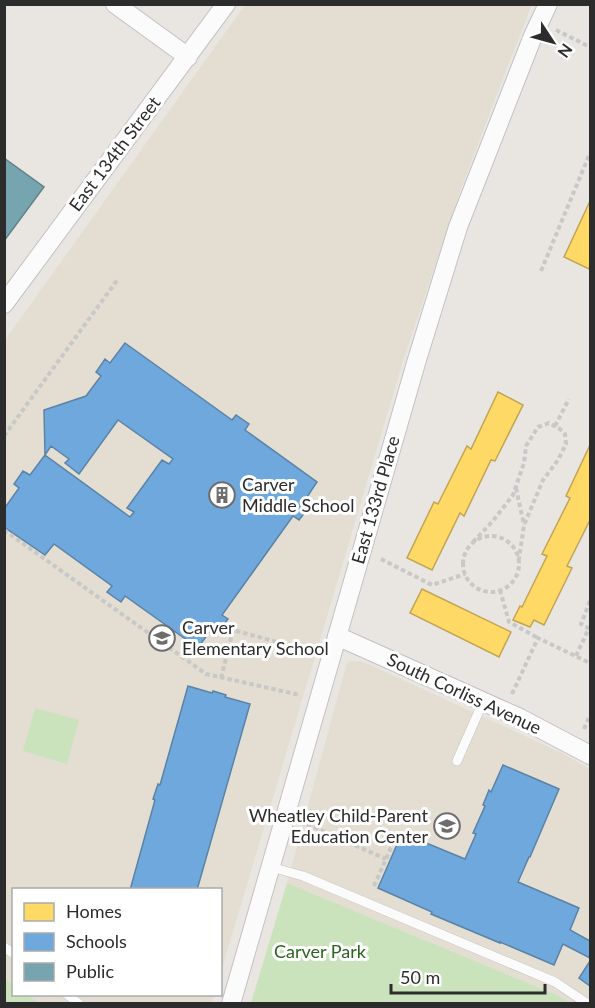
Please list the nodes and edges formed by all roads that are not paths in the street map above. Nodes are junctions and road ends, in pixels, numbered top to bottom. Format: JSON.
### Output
{"nodes":[{"id":1,"x":115,"y":4,"type":"edge"},
{"id":2,"x":226,"y":4,"type":"edge"},
{"id":3,"x":548,"y":4,"type":"edge"},
{"id":4,"x":188,"y":57,"type":"junction"},
{"id":5,"x":4,"y":304,"type":"edge"},
{"id":6,"x":337,"y":636,"type":"junction"},
{"id":7,"x":483,"y":702,"type":"junction"},
{"id":8,"x":591,"y":755,"type":"edge"},
{"id":9,"x":457,"y":761,"type":"dead end"},
{"id":10,"x":270,"y":867,"type":"junction"},
{"id":11,"x":231,"y":1004,"type":"edge"},
{"id":12,"x":588,"y":1004,"type":"edge"}],
"edges":[{"from":1,"to":4,"type":"street"},
{"from":2,"to":4,"type":"street","name":"East 134th Street"},
{"from":3,"to":6,"type":"street","name":"East 133rd Place"},
{"from":4,"to":5,"type":"street","name":"East 134th Street"},
{"from":6,"to":7,"type":"street","name":"South Corliss Avenue"},
{"from":6,"to":10,"type":"street","name":"East 133rd Place"},
{"from":7,"to":8,"type":"street","name":"South Corliss Avenue"},
{"from":7,"to":9,"type":"lane"},
{"from":10,"to":11,"type":"street","name":"East 133rd Place"},
{"from":10,"to":12,"type":"lane"}]}
